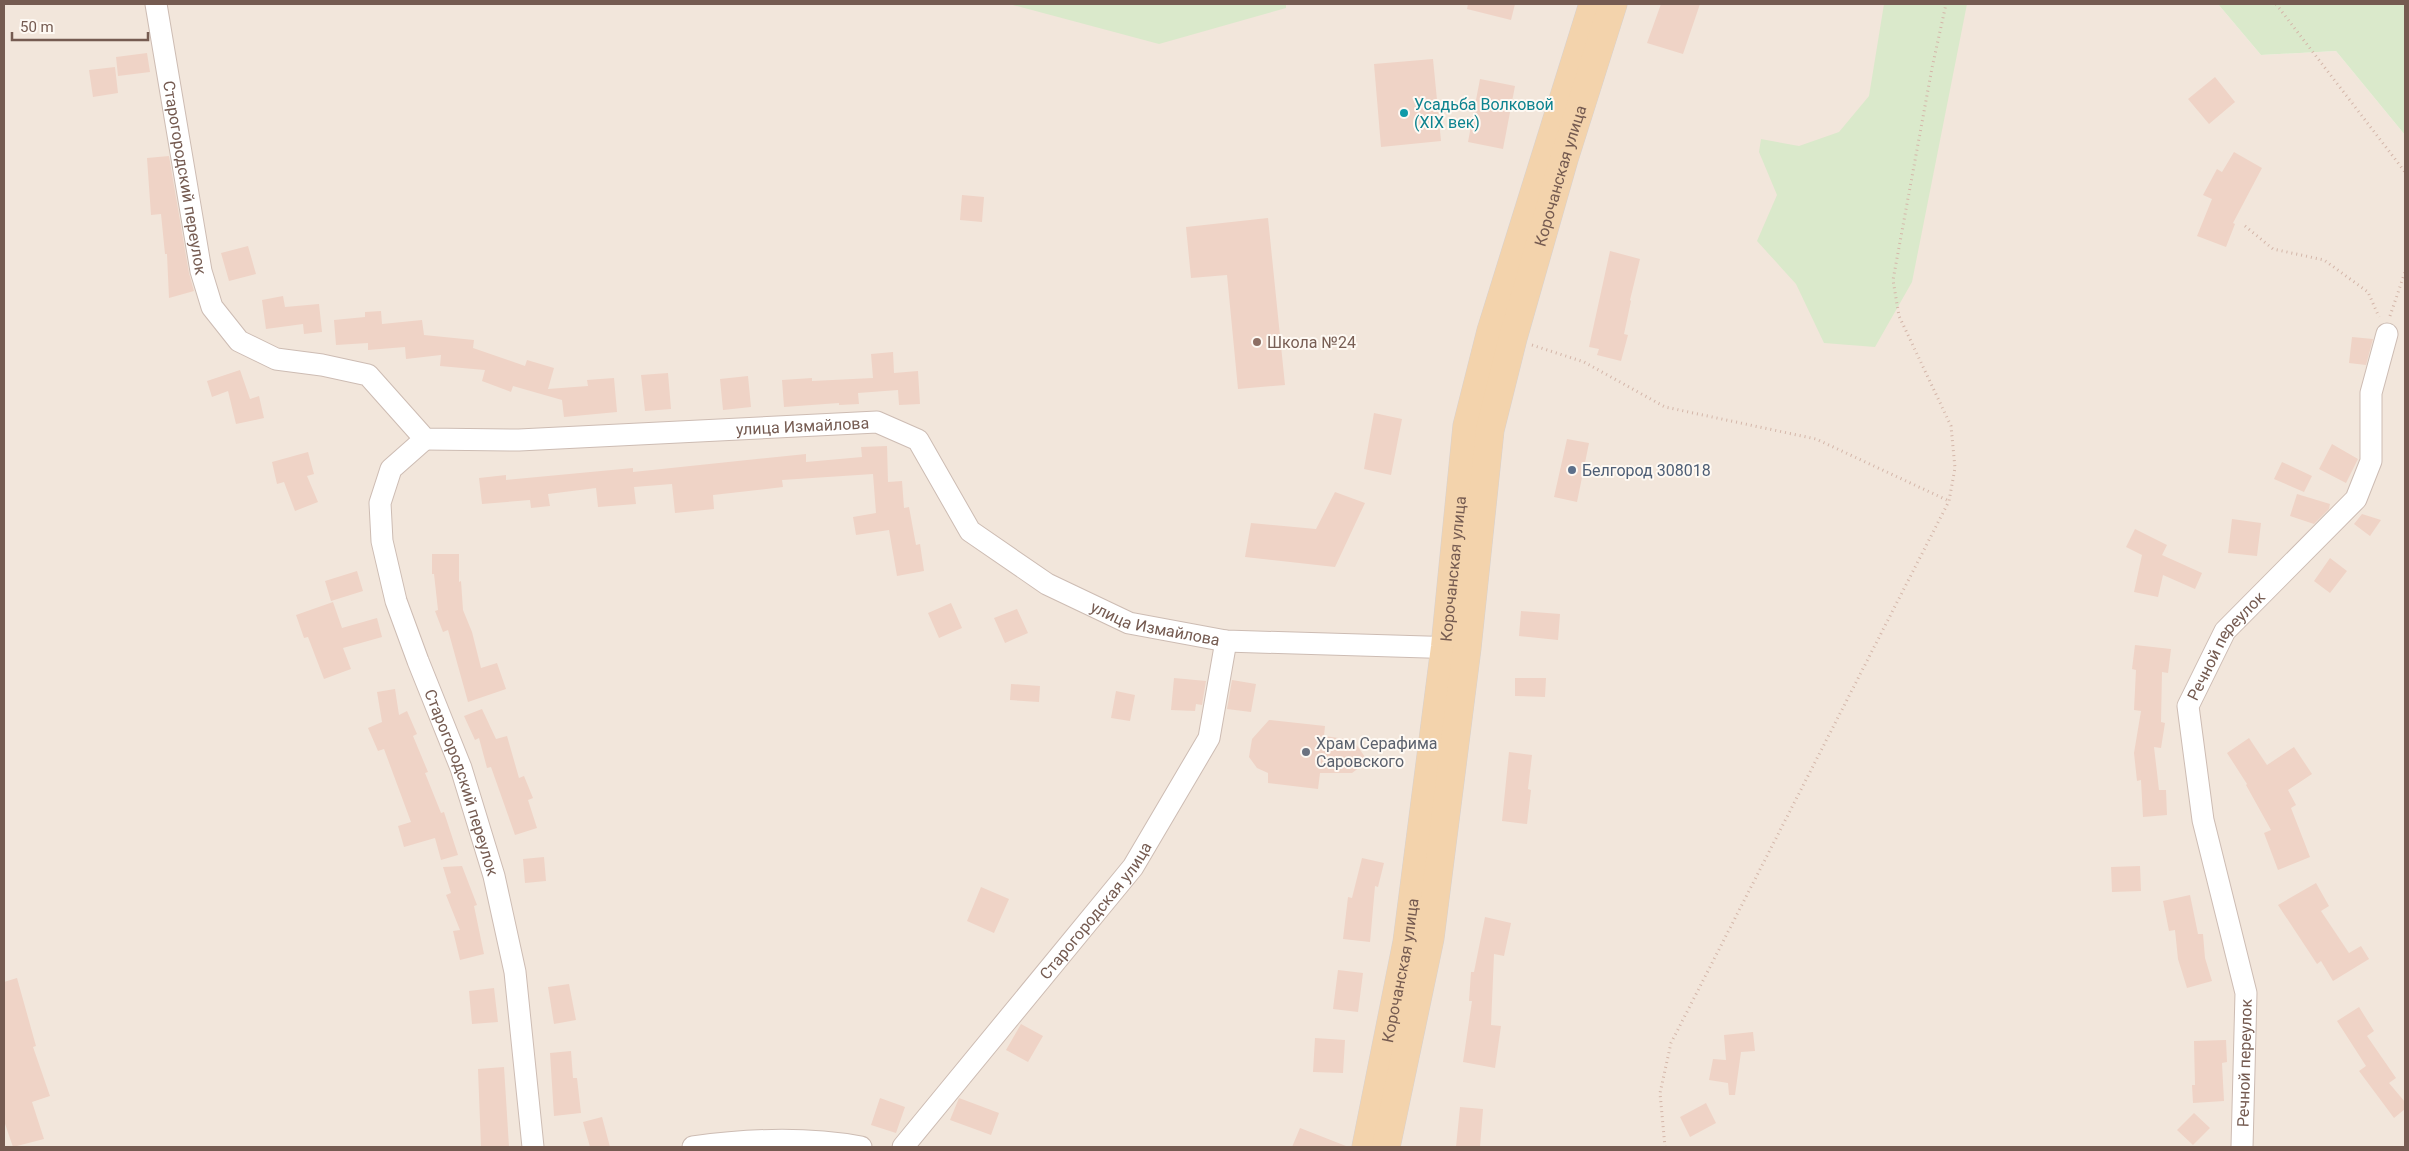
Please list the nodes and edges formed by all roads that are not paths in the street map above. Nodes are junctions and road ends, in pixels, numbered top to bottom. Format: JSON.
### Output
{"nodes":[{"id":1,"x":156,"y":4,"type":"edge"},
{"id":2,"x":1593,"y":4,"type":"edge"},
{"id":3,"x":1613,"y":4,"type":"edge"},
{"id":4,"x":2387,"y":334,"type":"road end"},
{"id":5,"x":426,"y":440,"type":"junction"},
{"id":6,"x":1226,"y":641,"type":"junction"},
{"id":7,"x":1456,"y":648,"type":"junction"},
{"id":8,"x":533,"y":1147,"type":"edge"},
{"id":9,"x":693,"y":1147,"type":"edge"},
{"id":10,"x":861,"y":1147,"type":"edge"},
{"id":11,"x":903,"y":1147,"type":"edge"},
{"id":12,"x":1366,"y":1147,"type":"edge"},
{"id":13,"x":1386,"y":1147,"type":"edge"},
{"id":14,"x":2242,"y":1147,"type":"edge"}],
"edges":[{"from":1,"to":5,"type":"street","name":"Старогородский переулок"},
{"from":2,"to":7,"type":"main road","name":"Корочанская улица"},
{"from":3,"to":7,"type":"main road","name":"Корочанская улица"},
{"from":4,"to":14,"type":"street","name":"Речной переулок"},
{"from":5,"to":6,"type":"street","name":"улица Измайлова"},
{"from":5,"to":8,"type":"street","name":"Старогородский переулок"},
{"from":6,"to":7,"type":"street","name":"улица Измайлова"},
{"from":6,"to":11,"type":"street","name":"Старогородская улица"},
{"from":7,"to":12,"type":"main road","name":"Корочанская улица"},
{"from":7,"to":13,"type":"main road","name":"Корочанская улица"},
{"from":9,"to":10,"type":"street"}]}
